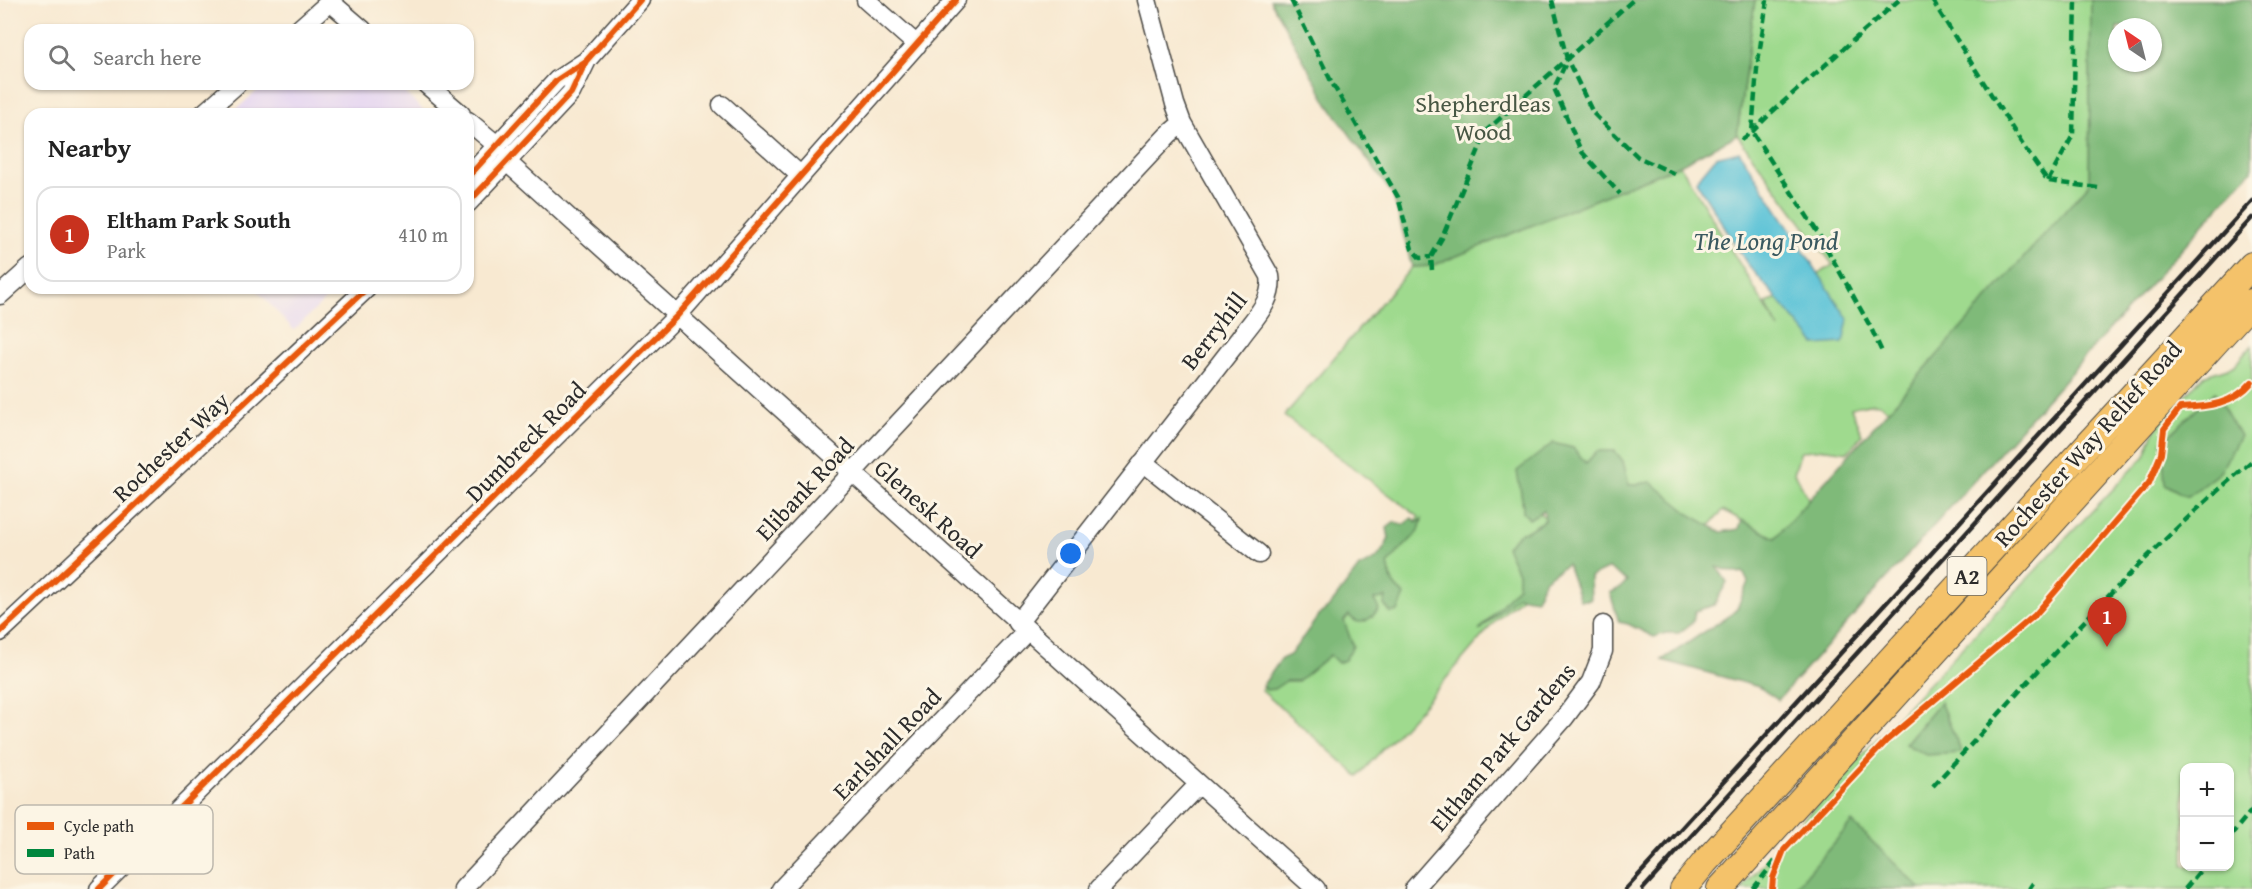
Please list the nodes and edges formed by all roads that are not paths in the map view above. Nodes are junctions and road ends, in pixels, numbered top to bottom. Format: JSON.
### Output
{"nodes":[{"id":1,"x":640,"y":0,"type":"edge"},
{"id":2,"x":866,"y":0,"type":"edge"},
{"id":3,"x":956,"y":0,"type":"edge"},
{"id":4,"x":1147,"y":0,"type":"edge"},
{"id":5,"x":330,"y":1,"type":"edge"},
{"id":6,"x":305,"y":24,"type":"edge"},
{"id":7,"x":356,"y":24,"type":"edge"},
{"id":8,"x":917,"y":45,"type":"junction"},
{"id":9,"x":586,"y":61,"type":"junction"},
{"id":10,"x":230,"y":90,"type":"edge"},
{"id":11,"x":433,"y":90,"type":"edge"},
{"id":12,"x":722,"y":105,"type":"dead end"},
{"id":13,"x":210,"y":108,"type":"edge"},
{"id":14,"x":454,"y":108,"type":"edge"},
{"id":15,"x":1182,"y":123,"type":"junction"},
{"id":16,"x":474,"y":126,"type":"edge"},
{"id":17,"x":498,"y":146,"type":"junction"},
{"id":18,"x":508,"y":163,"type":"junction"},
{"id":19,"x":474,"y":171,"type":"edge"},
{"id":20,"x":801,"y":176,"type":"junction"},
{"id":21,"x":474,"y":197,"type":"edge"},
{"id":22,"x":2252,"y":265,"type":"edge"},
{"id":23,"x":24,"y":273,"type":"edge"},
{"id":24,"x":362,"y":294,"type":"edge"},
{"id":25,"x":0,"y":295,"type":"edge"},
{"id":26,"x":2252,"y":302,"type":"edge"},
{"id":27,"x":677,"y":316,"type":"junction"},
{"id":28,"x":1143,"y":462,"type":"junction"},
{"id":29,"x":853,"y":473,"type":"junction"},
{"id":30,"x":1259,"y":554,"type":"dead end"},
{"id":31,"x":1603,"y":625,"type":"dead end"},
{"id":32,"x":1023,"y":627,"type":"junction"},
{"id":33,"x":0,"y":632,"type":"edge"},
{"id":34,"x":1198,"y":785,"type":"junction"},
{"id":35,"x":184,"y":805,"type":"edge"},
{"id":36,"x":114,"y":874,"type":"edge"},
{"id":37,"x":99,"y":889,"type":"edge"},
{"id":38,"x":463,"y":889,"type":"edge"},
{"id":39,"x":781,"y":889,"type":"edge"},
{"id":40,"x":1099,"y":889,"type":"edge"},
{"id":41,"x":1316,"y":889,"type":"edge"},
{"id":42,"x":1414,"y":889,"type":"edge"},
{"id":43,"x":1683,"y":889,"type":"edge"},
{"id":44,"x":1720,"y":889,"type":"edge"}],
"edges":[{"from":1,"to":9,"type":"street"},
{"from":2,"to":8,"type":"street"},
{"from":3,"to":8,"type":"street","name":"Dumbreck Road"},
{"from":4,"to":15,"type":"street","name":"Berryhill"},
{"from":5,"to":6,"type":"street"},
{"from":5,"to":7,"type":"street"},
{"from":8,"to":20,"type":"street","name":"Dumbreck Road"},
{"from":9,"to":17,"type":"street"},
{"from":9,"to":18,"type":"street"},
{"from":10,"to":13,"type":"street"},
{"from":11,"to":14,"type":"street"},
{"from":12,"to":20,"type":"street"},
{"from":15,"to":28,"type":"street","name":"Berryhill"},
{"from":15,"to":29,"type":"street","name":"Elibank Road"},
{"from":16,"to":17,"type":"street"},
{"from":17,"to":19,"type":"street"},
{"from":18,"to":21,"type":"street"},
{"from":18,"to":27,"type":"street","name":"Glenesk Road"},
{"from":20,"to":27,"type":"street","name":"Dumbreck Road"},
{"from":22,"to":43,"type":"highway","name":"Rochester Way Relief Road","number":"A2"},
{"from":23,"to":25,"type":"street"},
{"from":24,"to":33,"type":"street","name":"Rochester Way"},
{"from":26,"to":44,"type":"highway","name":"Rochester Way Relief Road","number":"A2"},
{"from":27,"to":29,"type":"street","name":"Glenesk Road"},
{"from":27,"to":35,"type":"street","name":"Dumbreck Road"},
{"from":28,"to":30,"type":"street"},
{"from":28,"to":32,"type":"street","name":"Berryhill"},
{"from":29,"to":32,"type":"street","name":"Glenesk Road"},
{"from":29,"to":38,"type":"street","name":"Elibank Road"},
{"from":31,"to":42,"type":"street","name":"Eltham Park Gardens"},
{"from":32,"to":34,"type":"street","name":"Glenesk Road"},
{"from":32,"to":39,"type":"street","name":"Earlshall Road"},
{"from":34,"to":40,"type":"street"},
{"from":34,"to":41,"type":"street","name":"Glenesk Road"},
{"from":36,"to":37,"type":"street","name":"Dumbreck Road"}]}
